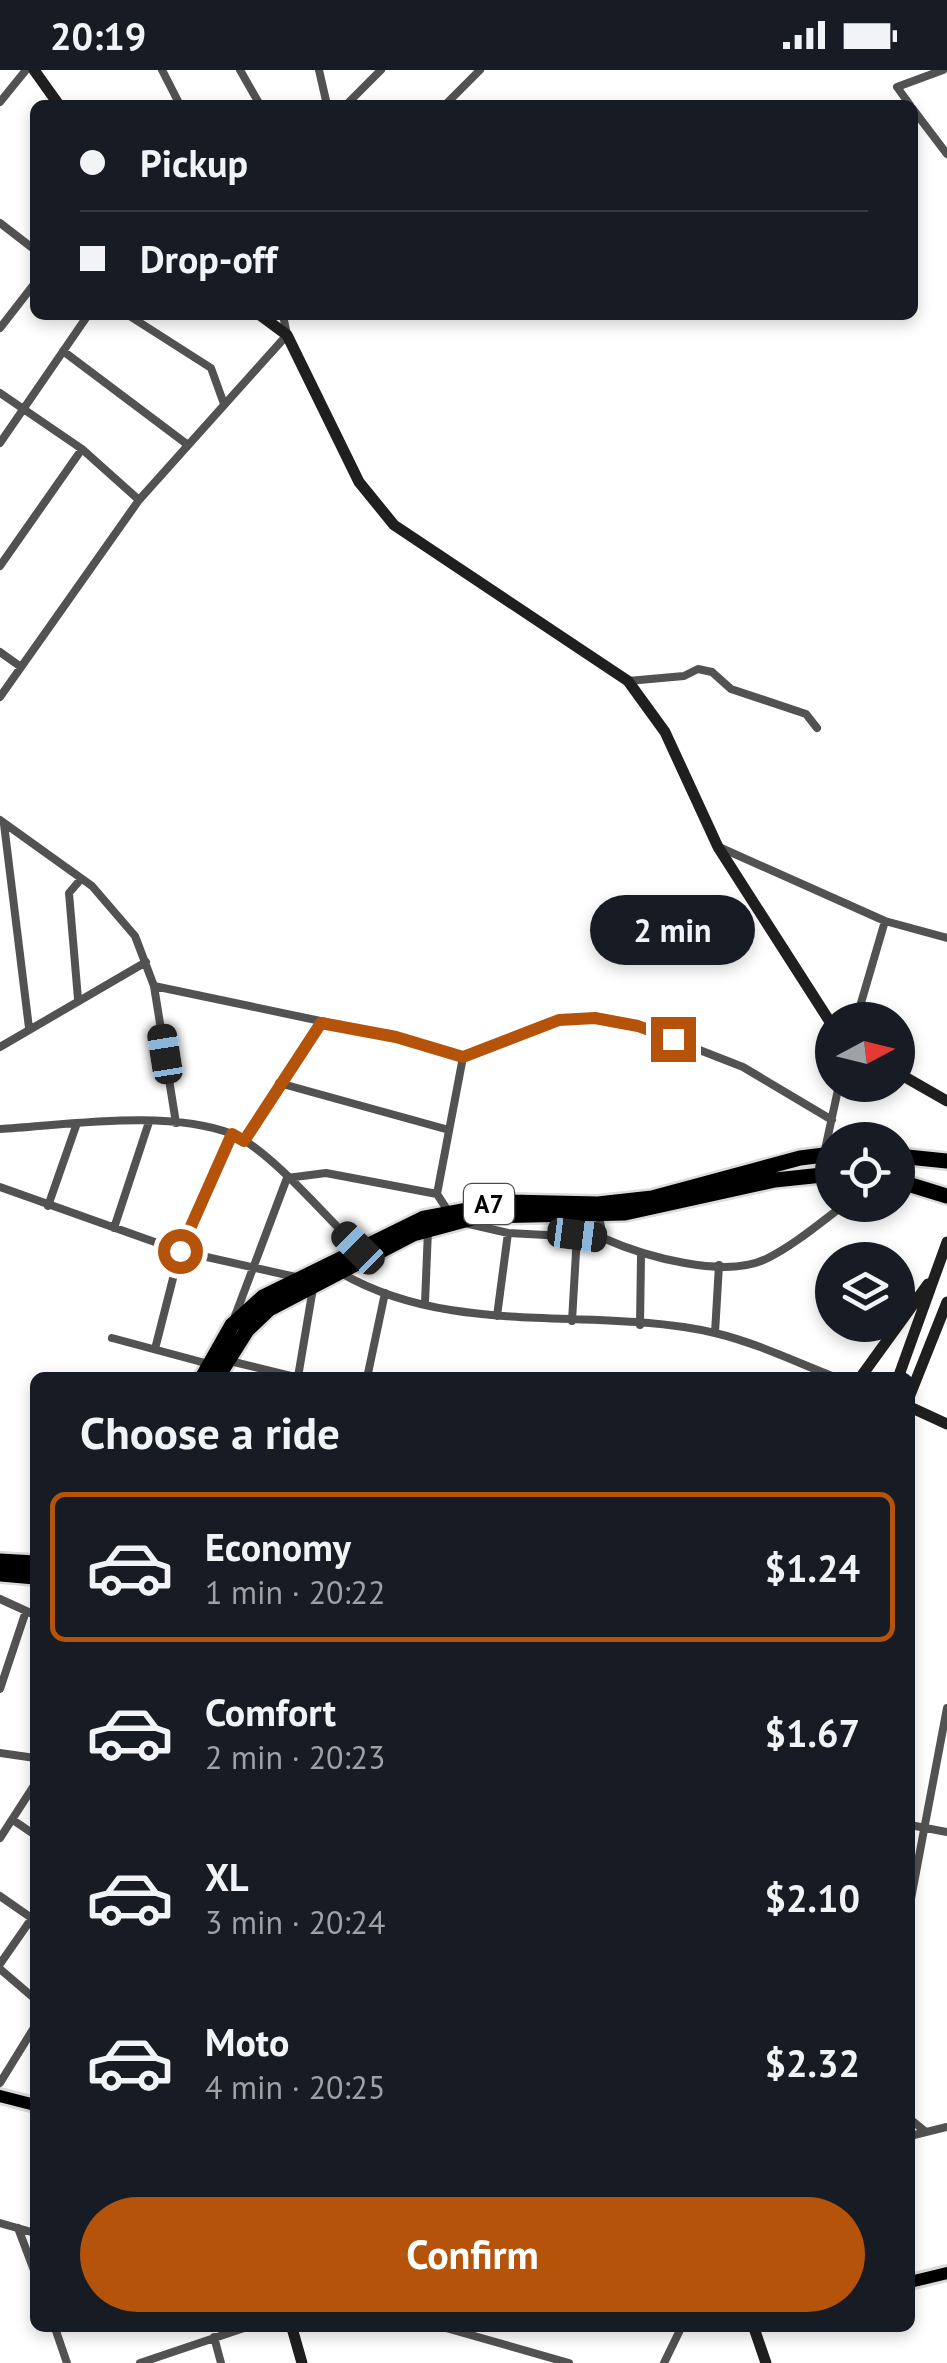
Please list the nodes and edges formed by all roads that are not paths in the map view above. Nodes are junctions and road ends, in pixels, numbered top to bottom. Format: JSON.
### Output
{"nodes":[{"id":1,"x":26,"y":70,"type":"edge"},
{"id":2,"x":34,"y":70,"type":"edge"},
{"id":3,"x":162,"y":70,"type":"edge"},
{"id":4,"x":240,"y":70,"type":"edge"},
{"id":5,"x":319,"y":70,"type":"edge"},
{"id":6,"x":381,"y":70,"type":"edge"},
{"id":7,"x":480,"y":70,"type":"edge"},
{"id":8,"x":943,"y":70,"type":"edge"},
{"id":9,"x":55,"y":100,"type":"edge"},
{"id":10,"x":177,"y":100,"type":"edge"},
{"id":11,"x":257,"y":100,"type":"edge"},
{"id":12,"x":326,"y":100,"type":"edge"},
{"id":13,"x":351,"y":100,"type":"edge"},
{"id":14,"x":450,"y":100,"type":"edge"},
{"id":15,"x":906,"y":100,"type":"edge"},
{"id":16,"x":0,"y":102,"type":"edge"},
{"id":17,"x":918,"y":115,"type":"edge"},
{"id":18,"x":947,"y":154,"type":"edge"},
{"id":19,"x":0,"y":222,"type":"edge"},
{"id":20,"x":30,"y":246,"type":"edge"},
{"id":21,"x":30,"y":289,"type":"edge"},
{"id":22,"x":85,"y":320,"type":"edge"},
{"id":23,"x":136,"y":320,"type":"edge"},
{"id":24,"x":266,"y":320,"type":"edge"},
{"id":25,"x":283,"y":320,"type":"edge"},
{"id":26,"x":0,"y":328,"type":"edge"},
{"id":27,"x":287,"y":336,"type":"junction"},
{"id":28,"x":63,"y":352,"type":"junction"},
{"id":29,"x":0,"y":393,"type":"edge"},
{"id":30,"x":224,"y":404,"type":"junction"},
{"id":31,"x":23,"y":410,"type":"junction"},
{"id":32,"x":0,"y":442,"type":"edge"},
{"id":33,"x":188,"y":445,"type":"junction"},
{"id":34,"x":82,"y":450,"type":"junction"},
{"id":35,"x":139,"y":500,"type":"junction"},
{"id":36,"x":0,"y":566,"type":"edge"},
{"id":37,"x":0,"y":652,"type":"edge"},
{"id":38,"x":21,"y":667,"type":"junction"},
{"id":39,"x":628,"y":681,"type":"junction"},
{"id":40,"x":0,"y":697,"type":"edge"},
{"id":41,"x":817,"y":728,"type":"dead end"},
{"id":42,"x":2,"y":822,"type":"edge"},
{"id":43,"x":718,"y":847,"type":"junction"},
{"id":44,"x":81,"y":879,"type":"junction"},
{"id":45,"x":885,"y":920,"type":"junction"},
{"id":46,"x":947,"y":938,"type":"edge"},
{"id":47,"x":146,"y":962,"type":"junction"},
{"id":48,"x":154,"y":986,"type":"junction"},
{"id":49,"x":78,"y":999,"type":"junction"},
{"id":50,"x":818,"y":1002,"type":"edge"},
{"id":51,"x":861,"y":1002,"type":"edge"},
{"id":52,"x":321,"y":1023,"type":"junction"},
{"id":53,"x":29,"y":1028,"type":"junction"},
{"id":54,"x":0,"y":1047,"type":"edge"},
{"id":55,"x":463,"y":1057,"type":"junction"},
{"id":56,"x":280,"y":1083,"type":"junction"},
{"id":57,"x":915,"y":1083,"type":"edge"},
{"id":58,"x":947,"y":1101,"type":"edge"},
{"id":59,"x":836,"y":1102,"type":"edge"},
{"id":60,"x":832,"y":1120,"type":"joint"},
{"id":61,"x":148,"y":1122,"type":"junction"},
{"id":62,"x":176,"y":1123,"type":"junction"},
{"id":63,"x":76,"y":1126,"type":"junction"},
{"id":64,"x":0,"y":1129,"type":"edge"},
{"id":65,"x":449,"y":1130,"type":"junction"},
{"id":66,"x":232,"y":1134,"type":"junction"},
{"id":67,"x":244,"y":1141,"type":"junction"},
{"id":68,"x":815,"y":1157,"type":"edge"},
{"id":69,"x":915,"y":1157,"type":"edge"},
{"id":70,"x":947,"y":1160,"type":"edge"},
{"id":71,"x":815,"y":1176,"type":"edge"},
{"id":72,"x":286,"y":1178,"type":"junction"},
{"id":73,"x":915,"y":1186,"type":"edge"},
{"id":74,"x":0,"y":1188,"type":"edge"},
{"id":75,"x":437,"y":1194,"type":"junction"},
{"id":76,"x":947,"y":1196,"type":"edge"},
{"id":77,"x":48,"y":1206,"type":"junction"},
{"id":78,"x":598,"y":1210,"type":"junction"},
{"id":79,"x":454,"y":1216,"type":"junction"},
{"id":80,"x":820,"y":1222,"type":"edge"},
{"id":81,"x":114,"y":1228,"type":"junction"},
{"id":82,"x":428,"y":1230,"type":"junction"},
{"id":83,"x":508,"y":1233,"type":"junction"},
{"id":84,"x":577,"y":1235,"type":"junction"},
{"id":85,"x":603,"y":1238,"type":"junction"},
{"id":86,"x":947,"y":1242,"type":"edge"},
{"id":87,"x":358,"y":1248,"type":"junction"},
{"id":88,"x":180,"y":1251,"type":"junction"},
{"id":89,"x":641,"y":1256,"type":"junction"},
{"id":90,"x":254,"y":1264,"type":"junction"},
{"id":91,"x":719,"y":1265,"type":"junction"},
{"id":92,"x":336,"y":1266,"type":"junction"},
{"id":93,"x":937,"y":1271,"type":"junction"},
{"id":94,"x":306,"y":1280,"type":"junction"},
{"id":95,"x":385,"y":1293,"type":"junction"},
{"id":96,"x":947,"y":1302,"type":"edge"},
{"id":97,"x":425,"y":1303,"type":"junction"},
{"id":98,"x":497,"y":1316,"type":"junction"},
{"id":99,"x":572,"y":1320,"type":"junction"},
{"id":100,"x":232,"y":1324,"type":"junction"},
{"id":101,"x":640,"y":1325,"type":"junction"},
{"id":102,"x":715,"y":1333,"type":"junction"},
{"id":103,"x":112,"y":1338,"type":"dead end"},
{"id":104,"x":155,"y":1349,"type":"junction"},
{"id":105,"x":214,"y":1367,"type":"edge"},
{"id":106,"x":256,"y":1372,"type":"edge"},
{"id":107,"x":298,"y":1372,"type":"edge"},
{"id":108,"x":368,"y":1372,"type":"edge"},
{"id":109,"x":822,"y":1372,"type":"edge"},
{"id":110,"x":864,"y":1372,"type":"edge"},
{"id":111,"x":900,"y":1372,"type":"edge"},
{"id":112,"x":915,"y":1382,"type":"edge"},
{"id":113,"x":915,"y":1409,"type":"edge"},
{"id":114,"x":947,"y":1424,"type":"edge"},
{"id":115,"x":0,"y":1561,"type":"edge"},
{"id":116,"x":30,"y":1564,"type":"edge"},
{"id":117,"x":0,"y":1574,"type":"edge"},
{"id":118,"x":30,"y":1577,"type":"edge"},
{"id":119,"x":0,"y":1599,"type":"edge"},
{"id":120,"x":30,"y":1612,"type":"edge"},
{"id":121,"x":30,"y":1614,"type":"edge"},
{"id":122,"x":3,"y":1674,"type":"edge"},
{"id":123,"x":0,"y":1690,"type":"edge"},
{"id":124,"x":947,"y":1708,"type":"edge"},
{"id":125,"x":0,"y":1753,"type":"edge"},
{"id":126,"x":30,"y":1757,"type":"edge"},
{"id":127,"x":30,"y":1793,"type":"edge"},
{"id":128,"x":14,"y":1820,"type":"junction"},
{"id":129,"x":915,"y":1827,"type":"edge"},
{"id":130,"x":926,"y":1828,"type":"junction"},
{"id":131,"x":30,"y":1832,"type":"edge"},
{"id":132,"x":947,"y":1832,"type":"edge"},
{"id":133,"x":0,"y":1838,"type":"edge"},
{"id":134,"x":915,"y":1880,"type":"edge"},
{"id":135,"x":0,"y":1896,"type":"edge"},
{"id":136,"x":30,"y":1917,"type":"edge"},
{"id":137,"x":30,"y":1923,"type":"edge"},
{"id":138,"x":0,"y":1966,"type":"edge"},
{"id":139,"x":30,"y":1994,"type":"edge"},
{"id":140,"x":30,"y":2034,"type":"edge"},
{"id":141,"x":0,"y":2082,"type":"edge"},
{"id":142,"x":0,"y":2096,"type":"edge"},
{"id":143,"x":30,"y":2104,"type":"edge"},
{"id":144,"x":915,"y":2123,"type":"edge"},
{"id":145,"x":947,"y":2126,"type":"edge"},
{"id":146,"x":926,"y":2132,"type":"junction"},
{"id":147,"x":915,"y":2135,"type":"edge"},
{"id":148,"x":0,"y":2223,"type":"edge"},
{"id":149,"x":18,"y":2228,"type":"junction"},
{"id":150,"x":30,"y":2232,"type":"edge"},
{"id":151,"x":30,"y":2260,"type":"edge"},
{"id":152,"x":947,"y":2273,"type":"edge"},
{"id":153,"x":915,"y":2281,"type":"edge"},
{"id":154,"x":56,"y":2332,"type":"edge"},
{"id":155,"x":231,"y":2332,"type":"edge"},
{"id":156,"x":293,"y":2332,"type":"edge"},
{"id":157,"x":460,"y":2332,"type":"edge"},
{"id":158,"x":679,"y":2332,"type":"edge"},
{"id":159,"x":755,"y":2332,"type":"edge"},
{"id":160,"x":214,"y":2337,"type":"junction"},
{"id":161,"x":66,"y":2363,"type":"edge"},
{"id":162,"x":140,"y":2363,"type":"edge"},
{"id":163,"x":221,"y":2363,"type":"edge"},
{"id":164,"x":302,"y":2363,"type":"edge"},
{"id":165,"x":569,"y":2363,"type":"edge"},
{"id":166,"x":664,"y":2363,"type":"edge"},
{"id":167,"x":766,"y":2363,"type":"edge"}],
"edges":[{"from":1,"to":16,"type":"street"},
{"from":2,"to":9,"type":"main road"},
{"from":3,"to":10,"type":"street"},
{"from":4,"to":11,"type":"street"},
{"from":5,"to":12,"type":"street"},
{"from":6,"to":13,"type":"street"},
{"from":7,"to":14,"type":"street"},
{"from":8,"to":15,"type":"street"},
{"from":17,"to":18,"type":"street"},
{"from":19,"to":20,"type":"street"},
{"from":21,"to":26,"type":"street"},
{"from":22,"to":28,"type":"street"},
{"from":23,"to":30,"type":"street"},
{"from":24,"to":27,"type":"main road"},
{"from":25,"to":27,"type":"street"},
{"from":27,"to":30,"type":"street"},
{"from":27,"to":39,"type":"main road"},
{"from":28,"to":31,"type":"street"},
{"from":28,"to":33,"type":"street"},
{"from":29,"to":31,"type":"street"},
{"from":30,"to":33,"type":"street"},
{"from":31,"to":32,"type":"street"},
{"from":31,"to":34,"type":"street"},
{"from":33,"to":35,"type":"street"},
{"from":34,"to":35,"type":"street"},
{"from":34,"to":36,"type":"street"},
{"from":35,"to":38,"type":"street"},
{"from":37,"to":38,"type":"street"},
{"from":38,"to":40,"type":"street"},
{"from":39,"to":41,"type":"street"},
{"from":39,"to":43,"type":"main road"},
{"from":42,"to":44,"type":"street"},
{"from":42,"to":53,"type":"street"},
{"from":43,"to":45,"type":"street"},
{"from":43,"to":50,"type":"main road"},
{"from":44,"to":47,"type":"street"},
{"from":44,"to":49,"type":"street"},
{"from":45,"to":46,"type":"street"},
{"from":45,"to":51,"type":"street"},
{"from":47,"to":48,"type":"street"},
{"from":47,"to":49,"type":"street"},
{"from":48,"to":52,"type":"street"},
{"from":48,"to":62,"type":"street"},
{"from":49,"to":53,"type":"street"},
{"from":52,"to":55,"type":"street"},
{"from":52,"to":56,"type":"street"},
{"from":53,"to":54,"type":"street"},
{"from":55,"to":60,"type":"street"},
{"from":55,"to":65,"type":"street"},
{"from":56,"to":65,"type":"street"},
{"from":56,"to":67,"type":"street"},
{"from":57,"to":58,"type":"main road"},
{"from":59,"to":60,"type":"street"},
{"from":61,"to":62,"type":"street"},
{"from":61,"to":63,"type":"street"},
{"from":61,"to":81,"type":"street"},
{"from":62,"to":66,"type":"street"},
{"from":63,"to":64,"type":"street"},
{"from":63,"to":77,"type":"street"},
{"from":65,"to":75,"type":"street"},
{"from":66,"to":67,"type":"street"},
{"from":66,"to":88,"type":"street"},
{"from":67,"to":72,"type":"street"},
{"from":68,"to":78,"type":"highway","number":"A7"},
{"from":69,"to":70,"type":"highway"},
{"from":71,"to":78,"type":"highway","number":"A7"},
{"from":72,"to":75,"type":"street"},
{"from":72,"to":87,"type":"street"},
{"from":72,"to":90,"type":"street"},
{"from":73,"to":76,"type":"highway"},
{"from":74,"to":77,"type":"street"},
{"from":75,"to":79,"type":"street"},
{"from":77,"to":81,"type":"street"},
{"from":78,"to":79,"type":"highway","number":"A7"},
{"from":78,"to":85,"type":"street"},
{"from":79,"to":82,"type":"highway","number":"A7"},
{"from":79,"to":83,"type":"street"},
{"from":79,"to":87,"type":"highway","number":"A7"},
{"from":80,"to":91,"type":"street"},
{"from":81,"to":88,"type":"street"},
{"from":82,"to":92,"type":"highway","number":"A7"},
{"from":82,"to":97,"type":"street"},
{"from":83,"to":84,"type":"street"},
{"from":83,"to":98,"type":"street"},
{"from":84,"to":85,"type":"street"},
{"from":84,"to":99,"type":"street"},
{"from":85,"to":89,"type":"street"},
{"from":86,"to":93,"type":"main road"},
{"from":87,"to":92,"type":"highway","number":"A7"},
{"from":88,"to":90,"type":"street"},
{"from":88,"to":104,"type":"street"},
{"from":89,"to":91,"type":"street"},
{"from":89,"to":101,"type":"street"},
{"from":90,"to":94,"type":"street"},
{"from":90,"to":100,"type":"street"},
{"from":91,"to":102,"type":"street"},
{"from":92,"to":94,"type":"highway","number":"A7"},
{"from":92,"to":95,"type":"street"},
{"from":93,"to":110,"type":"main road"},
{"from":93,"to":111,"type":"main road"},
{"from":94,"to":100,"type":"highway","number":"A7"},
{"from":94,"to":105,"type":"highway","number":"A7"},
{"from":94,"to":107,"type":"street"},
{"from":95,"to":97,"type":"street"},
{"from":95,"to":108,"type":"street"},
{"from":96,"to":112,"type":"main road"},
{"from":97,"to":98,"type":"street"},
{"from":98,"to":99,"type":"street"},
{"from":99,"to":101,"type":"street"},
{"from":100,"to":105,"type":"highway","number":"A7"},
{"from":101,"to":102,"type":"street"},
{"from":102,"to":109,"type":"street"},
{"from":103,"to":104,"type":"street"},
{"from":104,"to":105,"type":"street"},
{"from":105,"to":106,"type":"street"},
{"from":113,"to":114,"type":"main road"},
{"from":115,"to":116,"type":"highway"},
{"from":117,"to":118,"type":"highway"},
{"from":119,"to":120,"type":"street"},
{"from":121,"to":122,"type":"street"},
{"from":122,"to":123,"type":"street"},
{"from":124,"to":130,"type":"street"},
{"from":125,"to":126,"type":"street"},
{"from":127,"to":128,"type":"street"},
{"from":128,"to":131,"type":"street"},
{"from":128,"to":133,"type":"street"},
{"from":129,"to":130,"type":"street"},
{"from":130,"to":132,"type":"street"},
{"from":130,"to":134,"type":"street"},
{"from":135,"to":136,"type":"street"},
{"from":137,"to":138,"type":"street"},
{"from":138,"to":139,"type":"street"},
{"from":140,"to":141,"type":"street"},
{"from":142,"to":143,"type":"main road"},
{"from":144,"to":146,"type":"street"},
{"from":145,"to":146,"type":"street"},
{"from":146,"to":147,"type":"street"},
{"from":148,"to":149,"type":"street"},
{"from":149,"to":150,"type":"street"},
{"from":149,"to":151,"type":"street"},
{"from":152,"to":153,"type":"main road"},
{"from":154,"to":161,"type":"street"},
{"from":155,"to":160,"type":"street"},
{"from":156,"to":164,"type":"main road"},
{"from":157,"to":165,"type":"street"},
{"from":158,"to":166,"type":"street"},
{"from":159,"to":167,"type":"main road"},
{"from":160,"to":162,"type":"street"},
{"from":160,"to":163,"type":"street"}]}
